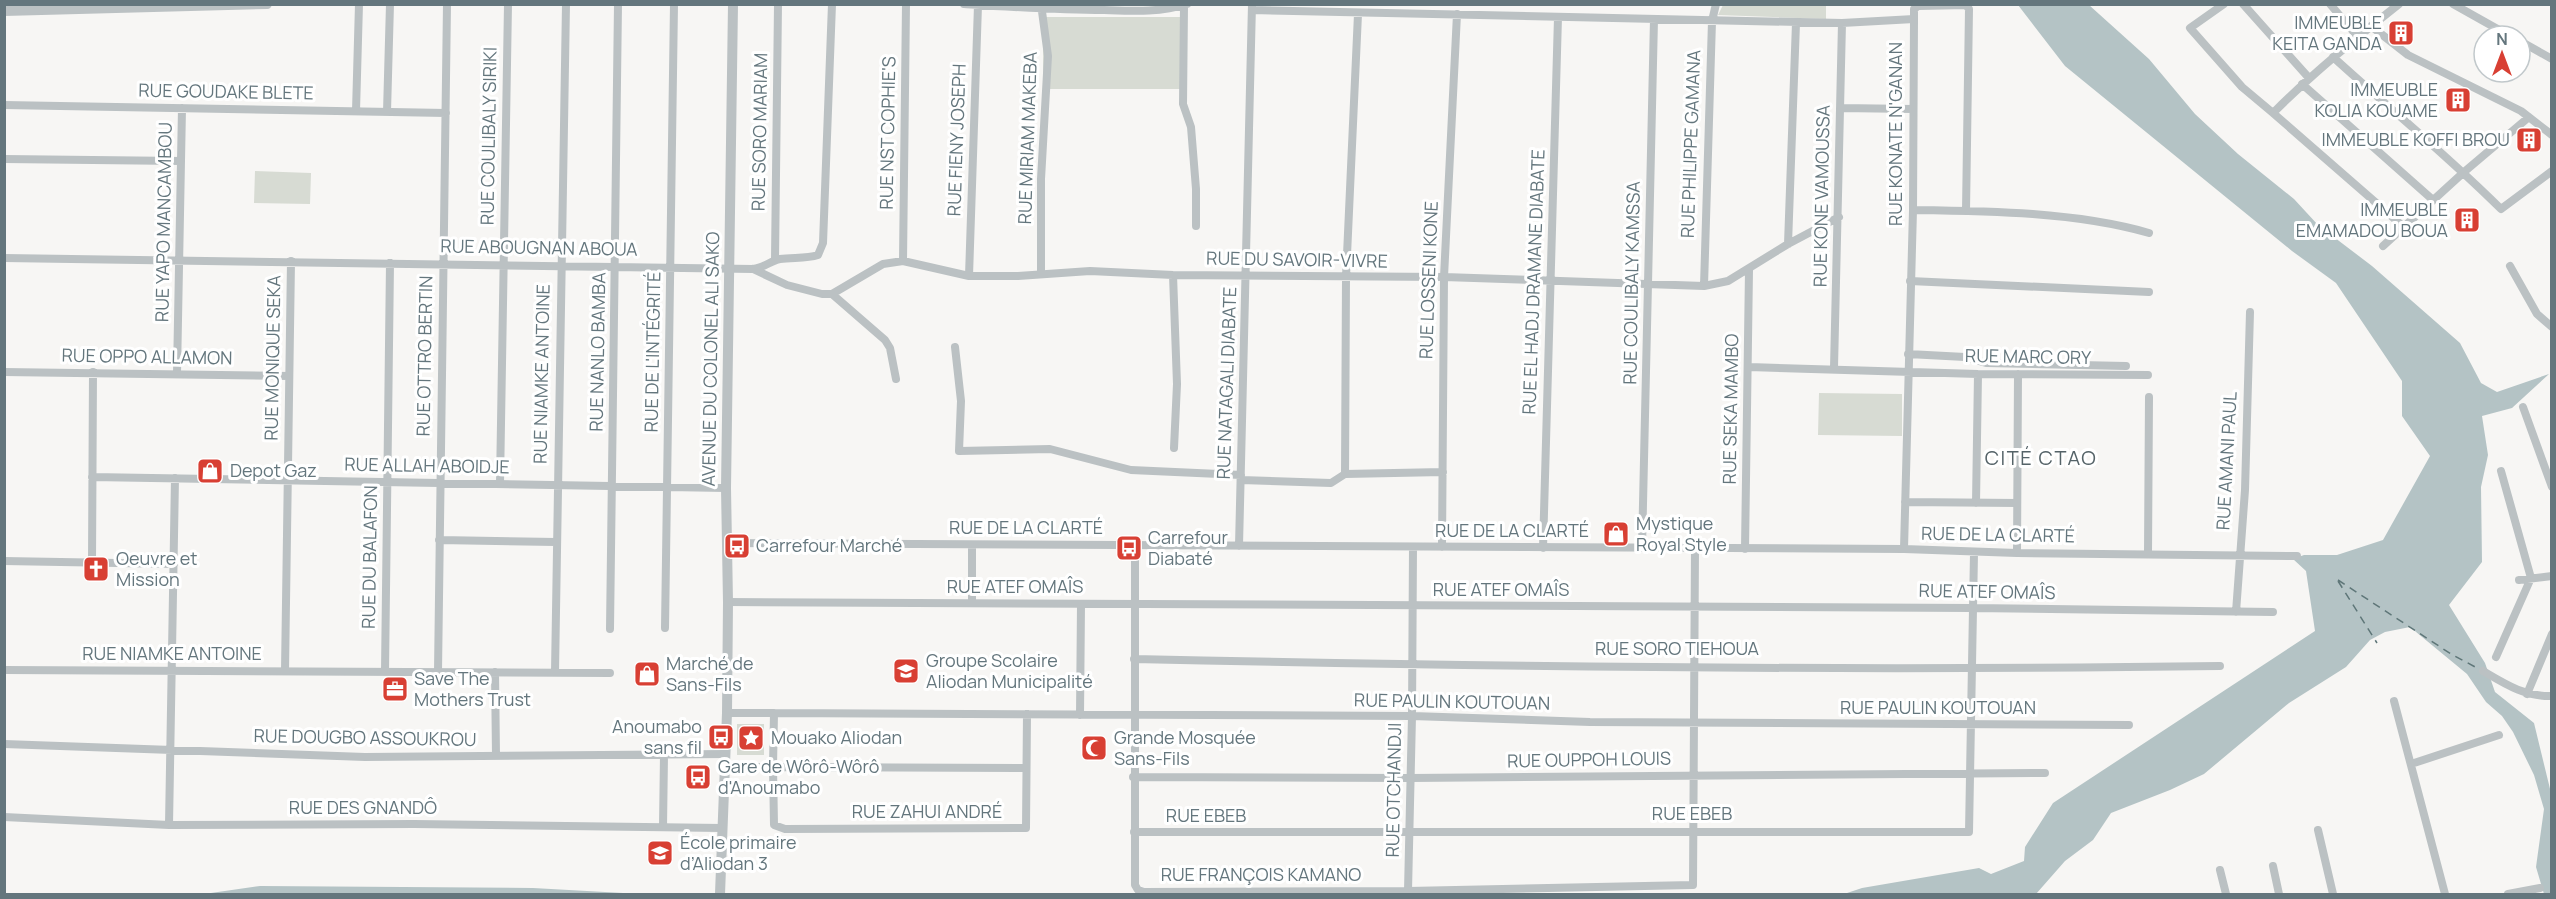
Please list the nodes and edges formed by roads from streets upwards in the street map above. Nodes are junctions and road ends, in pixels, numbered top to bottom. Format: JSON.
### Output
{"nodes":[{"id":1,"x":267,"y":4,"type":"edge"},
{"id":2,"x":359,"y":4,"type":"edge"},
{"id":3,"x":390,"y":4,"type":"edge"},
{"id":4,"x":447,"y":4,"type":"edge"},
{"id":5,"x":507,"y":4,"type":"edge"},
{"id":6,"x":566,"y":4,"type":"edge"},
{"id":7,"x":618,"y":4,"type":"edge"},
{"id":8,"x":675,"y":4,"type":"edge"},
{"id":9,"x":734,"y":4,"type":"edge"},
{"id":10,"x":778,"y":4,"type":"edge"},
{"id":11,"x":832,"y":4,"type":"edge"},
{"id":12,"x":906,"y":4,"type":"edge"},
{"id":13,"x":964,"y":4,"type":"edge"},
{"id":14,"x":1716,"y":4,"type":"edge"},
{"id":15,"x":2224,"y":4,"type":"edge"},
{"id":16,"x":2243,"y":4,"type":"edge"},
{"id":17,"x":2330,"y":4,"type":"edge"},
{"id":18,"x":2399,"y":4,"type":"edge"},
{"id":19,"x":2453,"y":4,"type":"edge"},
{"id":20,"x":978,"y":5,"type":"edge"},
{"id":21,"x":1185,"y":5,"type":"edge"},
{"id":22,"x":1041,"y":7,"type":"edge"},
{"id":23,"x":1142,"y":8,"type":"edge"},
{"id":24,"x":1252,"y":8,"type":"edge"},
{"id":25,"x":4,"y":11,"type":"edge"},
{"id":26,"x":1358,"y":14,"type":"junction"},
{"id":27,"x":1457,"y":14,"type":"junction"},
{"id":28,"x":1558,"y":17,"type":"junction"},
{"id":29,"x":1654,"y":20,"type":"junction"},
{"id":30,"x":1914,"y":20,"type":"junction"},
{"id":31,"x":1712,"y":21,"type":"junction"},
{"id":32,"x":1796,"y":22,"type":"junction"},
{"id":33,"x":1842,"y":23,"type":"junction"},
{"id":34,"x":2489,"y":24,"type":"edge"},
{"id":35,"x":2371,"y":26,"type":"junction"},
{"id":36,"x":2357,"y":36,"type":"junction"},
{"id":37,"x":2532,"y":48,"type":"edge"},
{"id":38,"x":2333,"y":57,"type":"junction"},
{"id":39,"x":2552,"y":59,"type":"edge"},
{"id":40,"x":2305,"y":81,"type":"junction"},
{"id":41,"x":4,"y":105,"type":"edge"},
{"id":42,"x":182,"y":108,"type":"junction"},
{"id":43,"x":1840,"y":108,"type":"junction"},
{"id":44,"x":1913,"y":109,"type":"junction"},
{"id":45,"x":356,"y":111,"type":"junction"},
{"id":46,"x":387,"y":112,"type":"junction"},
{"id":47,"x":446,"y":113,"type":"junction"},
{"id":48,"x":2274,"y":113,"type":"junction"},
{"id":49,"x":2529,"y":117,"type":"junction"},
{"id":50,"x":2552,"y":135,"type":"edge"},
{"id":51,"x":4,"y":159,"type":"edge"},
{"id":52,"x":181,"y":161,"type":"junction"},
{"id":53,"x":2552,"y":171,"type":"edge"},
{"id":54,"x":2464,"y":172,"type":"junction"},
{"id":55,"x":2433,"y":200,"type":"junction"},
{"id":56,"x":1913,"y":210,"type":"junction"},
{"id":57,"x":1966,"y":211,"type":"junction"},
{"id":58,"x":1839,"y":217,"type":"junction"},
{"id":59,"x":1196,"y":226,"type":"dead end"},
{"id":60,"x":2405,"y":228,"type":"junction"},
{"id":61,"x":2149,"y":232,"type":"dead end"},
{"id":62,"x":1788,"y":244,"type":"junction"},
{"id":63,"x":2384,"y":246,"type":"dead end"},
{"id":64,"x":4,"y":258,"type":"edge"},
{"id":65,"x":180,"y":260,"type":"junction"},
{"id":66,"x":775,"y":260,"type":"junction"},
{"id":67,"x":291,"y":261,"type":"junction"},
{"id":68,"x":903,"y":261,"type":"junction"},
{"id":69,"x":390,"y":263,"type":"junction"},
{"id":70,"x":443,"y":263,"type":"junction"},
{"id":71,"x":504,"y":264,"type":"junction"},
{"id":72,"x":561,"y":264,"type":"junction"},
{"id":73,"x":616,"y":265,"type":"junction"},
{"id":74,"x":671,"y":266,"type":"junction"},
{"id":75,"x":728,"y":267,"type":"junction"},
{"id":76,"x":2510,"y":267,"type":"dead end"},
{"id":77,"x":753,"y":269,"type":"junction"},
{"id":78,"x":1749,"y":270,"type":"junction"},
{"id":79,"x":1041,"y":273,"type":"junction"},
{"id":80,"x":1173,"y":275,"type":"junction"},
{"id":81,"x":969,"y":276,"type":"junction"},
{"id":82,"x":1247,"y":276,"type":"junction"},
{"id":83,"x":1346,"y":277,"type":"junction"},
{"id":84,"x":1444,"y":278,"type":"junction"},
{"id":85,"x":1910,"y":281,"type":"junction"},
{"id":86,"x":1551,"y":282,"type":"junction"},
{"id":87,"x":1648,"y":284,"type":"junction"},
{"id":88,"x":1704,"y":286,"type":"junction"},
{"id":89,"x":2149,"y":292,"type":"dead end"},
{"id":90,"x":832,"y":294,"type":"junction"},
{"id":91,"x":2250,"y":312,"type":"dead end"},
{"id":92,"x":2552,"y":327,"type":"edge"},
{"id":93,"x":955,"y":347,"type":"dead end"},
{"id":94,"x":1908,"y":354,"type":"junction"},
{"id":95,"x":2126,"y":366,"type":"dead end"},
{"id":96,"x":1749,"y":367,"type":"junction"},
{"id":97,"x":1834,"y":368,"type":"junction"},
{"id":98,"x":1908,"y":370,"type":"junction"},
{"id":99,"x":4,"y":372,"type":"edge"},
{"id":100,"x":93,"y":372,"type":"junction"},
{"id":101,"x":177,"y":373,"type":"junction"},
{"id":102,"x":1978,"y":374,"type":"junction"},
{"id":103,"x":2018,"y":374,"type":"junction"},
{"id":104,"x":2148,"y":375,"type":"dead end"},
{"id":105,"x":289,"y":376,"type":"junction"},
{"id":106,"x":896,"y":379,"type":"dead end"},
{"id":107,"x":2149,"y":398,"type":"dead end"},
{"id":108,"x":2523,"y":407,"type":"dead end"},
{"id":109,"x":1174,"y":448,"type":"dead end"},
{"id":110,"x":2501,"y":471,"type":"dead end"},
{"id":111,"x":1443,"y":472,"type":"junction"},
{"id":112,"x":1345,"y":474,"type":"junction"},
{"id":113,"x":92,"y":477,"type":"junction"},
{"id":114,"x":1241,"y":477,"type":"junction"},
{"id":115,"x":175,"y":478,"type":"junction"},
{"id":116,"x":288,"y":480,"type":"junction"},
{"id":117,"x":387,"y":482,"type":"junction"},
{"id":118,"x":440,"y":482,"type":"junction"},
{"id":119,"x":500,"y":483,"type":"junction"},
{"id":120,"x":557,"y":484,"type":"junction"},
{"id":121,"x":613,"y":485,"type":"junction"},
{"id":122,"x":667,"y":486,"type":"junction"},
{"id":123,"x":2552,"y":487,"type":"edge"},
{"id":124,"x":726,"y":488,"type":"junction"},
{"id":125,"x":1905,"y":502,"type":"junction"},
{"id":126,"x":1976,"y":503,"type":"junction"},
{"id":127,"x":2017,"y":503,"type":"junction"},
{"id":128,"x":439,"y":540,"type":"junction"},
{"id":129,"x":556,"y":542,"type":"junction"},
{"id":130,"x":726,"y":543,"type":"junction"},
{"id":131,"x":972,"y":545,"type":"junction"},
{"id":132,"x":1135,"y":546,"type":"junction"},
{"id":133,"x":1239,"y":546,"type":"junction"},
{"id":134,"x":1413,"y":547,"type":"junction"},
{"id":135,"x":1442,"y":547,"type":"junction"},
{"id":136,"x":1544,"y":548,"type":"junction"},
{"id":137,"x":1642,"y":548,"type":"junction"},
{"id":138,"x":1695,"y":549,"type":"junction"},
{"id":139,"x":1745,"y":549,"type":"junction"},
{"id":140,"x":1904,"y":549,"type":"junction"},
{"id":141,"x":1974,"y":552,"type":"junction"},
{"id":142,"x":2017,"y":553,"type":"junction"},
{"id":143,"x":2148,"y":554,"type":"junction"},
{"id":144,"x":2239,"y":554,"type":"junction"},
{"id":145,"x":2297,"y":555,"type":"dead end"},
{"id":146,"x":4,"y":561,"type":"edge"},
{"id":147,"x":92,"y":563,"type":"junction"},
{"id":148,"x":174,"y":564,"type":"junction"},
{"id":149,"x":2552,"y":576,"type":"edge"},
{"id":150,"x":2531,"y":578,"type":"junction"},
{"id":151,"x":2519,"y":580,"type":"dead end"},
{"id":152,"x":728,"y":602,"type":"junction"},
{"id":153,"x":972,"y":603,"type":"junction"},
{"id":154,"x":1081,"y":604,"type":"junction"},
{"id":155,"x":1135,"y":604,"type":"junction"},
{"id":156,"x":1413,"y":606,"type":"junction"},
{"id":157,"x":1695,"y":607,"type":"junction"},
{"id":158,"x":1972,"y":608,"type":"junction"},
{"id":159,"x":2236,"y":612,"type":"junction"},
{"id":160,"x":2273,"y":612,"type":"dead end"},
{"id":161,"x":665,"y":628,"type":"dead end"},
{"id":162,"x":610,"y":629,"type":"dead end"},
{"id":163,"x":2552,"y":634,"type":"edge"},
{"id":164,"x":2496,"y":657,"type":"dead end"},
{"id":165,"x":1134,"y":659,"type":"junction"},
{"id":166,"x":1412,"y":665,"type":"junction"},
{"id":167,"x":1693,"y":666,"type":"junction"},
{"id":168,"x":2220,"y":666,"type":"dead end"},
{"id":169,"x":1972,"y":667,"type":"junction"},
{"id":170,"x":172,"y":669,"type":"junction"},
{"id":171,"x":4,"y":670,"type":"edge"},
{"id":172,"x":285,"y":671,"type":"junction"},
{"id":173,"x":2483,"y":671,"type":"dead end"},
{"id":174,"x":385,"y":672,"type":"junction"},
{"id":175,"x":438,"y":672,"type":"junction"},
{"id":176,"x":495,"y":672,"type":"junction"},
{"id":177,"x":555,"y":672,"type":"junction"},
{"id":178,"x":610,"y":673,"type":"dead end"},
{"id":179,"x":2527,"y":694,"type":"junction"},
{"id":180,"x":2552,"y":696,"type":"edge"},
{"id":181,"x":2394,"y":701,"type":"dead end"},
{"id":182,"x":727,"y":713,"type":"junction"},
{"id":183,"x":774,"y":713,"type":"junction"},
{"id":184,"x":1028,"y":714,"type":"junction"},
{"id":185,"x":1080,"y":715,"type":"junction"},
{"id":186,"x":1135,"y":715,"type":"junction"},
{"id":187,"x":1413,"y":716,"type":"junction"},
{"id":188,"x":1693,"y":722,"type":"junction"},
{"id":189,"x":1971,"y":725,"type":"junction"},
{"id":190,"x":2129,"y":725,"type":"dead end"},
{"id":191,"x":2499,"y":735,"type":"dead end"},
{"id":192,"x":4,"y":744,"type":"edge"},
{"id":193,"x":171,"y":750,"type":"junction"},
{"id":194,"x":726,"y":754,"type":"junction"},
{"id":195,"x":664,"y":755,"type":"junction"},
{"id":196,"x":496,"y":756,"type":"junction"},
{"id":197,"x":2411,"y":764,"type":"junction"},
{"id":198,"x":726,"y":767,"type":"junction"},
{"id":199,"x":773,"y":767,"type":"junction"},
{"id":200,"x":1026,"y":768,"type":"junction"},
{"id":201,"x":2045,"y":773,"type":"dead end"},
{"id":202,"x":1693,"y":775,"type":"junction"},
{"id":203,"x":1971,"y":775,"type":"junction"},
{"id":204,"x":1133,"y":777,"type":"junction"},
{"id":205,"x":1411,"y":778,"type":"junction"},
{"id":206,"x":4,"y":817,"type":"edge"},
{"id":207,"x":169,"y":825,"type":"junction"},
{"id":208,"x":663,"y":827,"type":"junction"},
{"id":209,"x":722,"y":828,"type":"junction"},
{"id":210,"x":2318,"y":830,"type":"dead end"},
{"id":211,"x":1693,"y":831,"type":"junction"},
{"id":212,"x":1134,"y":832,"type":"junction"},
{"id":213,"x":1410,"y":833,"type":"junction"},
{"id":214,"x":2273,"y":866,"type":"dead end"},
{"id":215,"x":2220,"y":870,"type":"dead end"},
{"id":216,"x":2540,"y":888,"type":"dead end"},
{"id":217,"x":1408,"y":891,"type":"junction"},
{"id":218,"x":2529,"y":892,"type":"edge"},
{"id":219,"x":720,"y":894,"type":"edge"},
{"id":220,"x":2226,"y":894,"type":"edge"},
{"id":221,"x":2279,"y":894,"type":"edge"},
{"id":222,"x":2333,"y":894,"type":"edge"},
{"id":223,"x":2445,"y":894,"type":"edge"},
{"id":224,"x":2508,"y":894,"type":"edge"}],
"edges":[{"from":1,"to":25,"type":"street"},
{"from":2,"to":45,"type":"street"},
{"from":3,"to":46,"type":"street"},
{"from":4,"to":47,"type":"street","name":"RUE OTTRO BERTIN"},
{"from":5,"to":71,"type":"street","name":"RUE COULIBALY SIRIKI"},
{"from":6,"to":72,"type":"street","name":"RUE NIAMKE ANTOINE"},
{"from":7,"to":73,"type":"street","name":"RUE NANLO BAMBA"},
{"from":8,"to":74,"type":"street","name":"RUE DE L'INTÉGRITÉ"},
{"from":9,"to":75,"type":"street","name":"AVENUE DU COLONEL ALI SAKO"},
{"from":10,"to":66,"type":"street","name":"RUE SORO MARIAM"},
{"from":11,"to":66,"type":"street","name":"RUE ABOUGNAN ABOUA"},
{"from":12,"to":68,"type":"street","name":"RUE NST COPHIE'S"},
{"from":13,"to":20,"type":"street"},
{"from":14,"to":31,"type":"street","name":"RUE PHILIPPE GAMANA"},
{"from":15,"to":48,"type":"street"},
{"from":16,"to":40,"type":"street"},
{"from":17,"to":36,"type":"street"},
{"from":18,"to":35,"type":"street"},
{"from":19,"to":34,"type":"street"},
{"from":20,"to":22,"type":"street"},
{"from":20,"to":81,"type":"street","name":"RUE FIENY JOSEPH"},
{"from":21,"to":23,"type":"street"},
{"from":21,"to":59,"type":"street"},
{"from":22,"to":23,"type":"street"},
{"from":22,"to":79,"type":"street","name":"RUE MIRIAM MAKEBA"},
{"from":24,"to":26,"type":"street","name":"RUE KONATE N'GANAN"},
{"from":24,"to":82,"type":"street","name":"RUE NATAGALI DIABATE"},
{"from":26,"to":27,"type":"street","name":"RUE KONATE N'GANAN"},
{"from":26,"to":83,"type":"street"},
{"from":27,"to":28,"type":"street","name":"RUE KONATE N'GANAN"},
{"from":27,"to":84,"type":"street","name":"RUE LOSSENI KONE"},
{"from":28,"to":29,"type":"street","name":"RUE KONATE N'GANAN"},
{"from":28,"to":86,"type":"street","name":"RUE EL HADJ DRAMANE DIABATE"},
{"from":29,"to":31,"type":"street","name":"RUE KONATE N'GANAN"},
{"from":29,"to":87,"type":"street","name":"RUE COULIBALY KAMSSA"},
{"from":30,"to":33,"type":"street","name":"RUE KONATE N'GANAN"},
{"from":30,"to":44,"type":"street","name":"RUE KONATE N'GANAN"},
{"from":30,"to":57,"type":"street"},
{"from":31,"to":32,"type":"street","name":"RUE KONATE N'GANAN"},
{"from":31,"to":88,"type":"street","name":"RUE PHILIPPE GAMANA"},
{"from":32,"to":33,"type":"street","name":"RUE KONATE N'GANAN"},
{"from":32,"to":62,"type":"street"},
{"from":33,"to":43,"type":"street","name":"RUE KONE VAMOUSSA"},
{"from":35,"to":36,"type":"street"},
{"from":35,"to":49,"type":"street"},
{"from":36,"to":38,"type":"street"},
{"from":37,"to":39,"type":"street"},
{"from":38,"to":40,"type":"street"},
{"from":38,"to":54,"type":"street"},
{"from":40,"to":48,"type":"street"},
{"from":40,"to":55,"type":"street"},
{"from":41,"to":42,"type":"street","name":"RUE GOUDAKE BLETE"},
{"from":42,"to":45,"type":"street","name":"RUE GOUDAKE BLETE"},
{"from":42,"to":52,"type":"street","name":"RUE YAPO MANCAMBOU"},
{"from":43,"to":44,"type":"street"},
{"from":43,"to":58,"type":"street","name":"RUE KONE VAMOUSSA"},
{"from":44,"to":56,"type":"street","name":"RUE KONATE N'GANAN"},
{"from":45,"to":46,"type":"street","name":"RUE GOUDAKE BLETE"},
{"from":46,"to":47,"type":"street","name":"RUE GOUDAKE BLETE"},
{"from":47,"to":70,"type":"street","name":"RUE OTTRO BERTIN"},
{"from":48,"to":60,"type":"street"},
{"from":49,"to":50,"type":"street"},
{"from":49,"to":54,"type":"street"},
{"from":51,"to":52,"type":"street"},
{"from":52,"to":65,"type":"street","name":"RUE YAPO MANCAMBOU"},
{"from":53,"to":54,"type":"street"},
{"from":54,"to":55,"type":"street"},
{"from":55,"to":60,"type":"street"},
{"from":56,"to":57,"type":"street"},
{"from":56,"to":85,"type":"street","name":"RUE KONATE N'GANAN"},
{"from":57,"to":61,"type":"street"},
{"from":58,"to":62,"type":"street","name":"RUE DU SAVOIR-VIVRE"},
{"from":58,"to":97,"type":"street","name":"RUE KONE VAMOUSSA"},
{"from":60,"to":63,"type":"street"},
{"from":62,"to":78,"type":"street","name":"RUE DU SAVOIR-VIVRE"},
{"from":64,"to":65,"type":"street","name":"RUE ABOUGNAN ABOUA"},
{"from":65,"to":67,"type":"street","name":"RUE ABOUGNAN ABOUA"},
{"from":65,"to":101,"type":"street","name":"RUE YAPO MANCAMBOU"},
{"from":66,"to":77,"type":"street","name":"RUE ABOUGNAN ABOUA"},
{"from":67,"to":69,"type":"street","name":"RUE ABOUGNAN ABOUA"},
{"from":67,"to":105,"type":"street","name":"RUE MONIQUE SEKA"},
{"from":68,"to":81,"type":"street","name":"RUE DU SAVOIR-VIVRE"},
{"from":68,"to":90,"type":"street","name":"RUE DU SAVOIR-VIVRE"},
{"from":69,"to":70,"type":"street","name":"RUE ABOUGNAN ABOUA"},
{"from":69,"to":117,"type":"street","name":"RUE DU BALAFON"},
{"from":70,"to":71,"type":"street","name":"RUE ABOUGNAN ABOUA"},
{"from":70,"to":118,"type":"street","name":"RUE OTTRO BERTIN"},
{"from":71,"to":72,"type":"street","name":"RUE ABOUGNAN ABOUA"},
{"from":71,"to":119,"type":"street","name":"RUE COULIBALY SIRIKI"},
{"from":72,"to":73,"type":"street","name":"RUE ABOUGNAN ABOUA"},
{"from":72,"to":120,"type":"street","name":"RUE NIAMKE ANTOINE"},
{"from":73,"to":74,"type":"street","name":"RUE ABOUGNAN ABOUA"},
{"from":73,"to":121,"type":"street","name":"RUE NANLO BAMBA"},
{"from":74,"to":75,"type":"street","name":"RUE ABOUGNAN ABOUA"},
{"from":74,"to":122,"type":"street","name":"RUE DE L'INTÉGRITÉ"},
{"from":75,"to":77,"type":"street","name":"RUE ABOUGNAN ABOUA"},
{"from":75,"to":124,"type":"street","name":"AVENUE DU COLONEL ALI SAKO"},
{"from":76,"to":92,"type":"street"},
{"from":77,"to":90,"type":"street"},
{"from":78,"to":88,"type":"street","name":"RUE DU SAVOIR-VIVRE"},
{"from":78,"to":96,"type":"street","name":"RUE SEKA MAMBO"},
{"from":79,"to":80,"type":"street","name":"RUE DU SAVOIR-VIVRE"},
{"from":79,"to":81,"type":"street","name":"RUE DU SAVOIR-VIVRE"},
{"from":80,"to":82,"type":"street","name":"RUE DU SAVOIR-VIVRE"},
{"from":80,"to":109,"type":"street"},
{"from":82,"to":83,"type":"street","name":"RUE DU SAVOIR-VIVRE"},
{"from":82,"to":114,"type":"street","name":"RUE NATAGALI DIABATE"},
{"from":83,"to":84,"type":"street","name":"RUE DU SAVOIR-VIVRE"},
{"from":83,"to":112,"type":"street"},
{"from":84,"to":86,"type":"street","name":"RUE DU SAVOIR-VIVRE"},
{"from":84,"to":111,"type":"street","name":"RUE LOSSENI KONE"},
{"from":85,"to":89,"type":"street"},
{"from":85,"to":94,"type":"street","name":"RUE KONATE N'GANAN"},
{"from":86,"to":87,"type":"street","name":"RUE DU SAVOIR-VIVRE"},
{"from":86,"to":136,"type":"street","name":"RUE EL HADJ DRAMANE DIABATE"},
{"from":87,"to":88,"type":"street","name":"RUE DU SAVOIR-VIVRE"},
{"from":87,"to":137,"type":"street","name":"RUE COULIBALY KAMSSA"},
{"from":90,"to":106,"type":"street"},
{"from":91,"to":144,"type":"street","name":"RUE AMANI PAUL"},
{"from":93,"to":114,"type":"street"},
{"from":94,"to":95,"type":"street"},
{"from":94,"to":98,"type":"street","name":"RUE KONATE N'GANAN"},
{"from":96,"to":97,"type":"street","name":"RUE MARC ORY"},
{"from":96,"to":139,"type":"street","name":"RUE SEKA MAMBO"},
{"from":97,"to":98,"type":"street","name":"RUE MARC ORY"},
{"from":98,"to":102,"type":"street","name":"RUE MARC ORY"},
{"from":98,"to":125,"type":"street","name":"RUE KONATE N'GANAN"},
{"from":99,"to":100,"type":"street","name":"RUE OPPO ALLAMON"},
{"from":100,"to":101,"type":"street","name":"RUE OPPO ALLAMON"},
{"from":100,"to":113,"type":"street"},
{"from":101,"to":105,"type":"street","name":"RUE OPPO ALLAMON"},
{"from":102,"to":103,"type":"street","name":"RUE MARC ORY"},
{"from":102,"to":126,"type":"street"},
{"from":103,"to":104,"type":"street","name":"RUE MARC ORY"},
{"from":103,"to":127,"type":"street"},
{"from":105,"to":116,"type":"street","name":"RUE MONIQUE SEKA"},
{"from":107,"to":143,"type":"street"},
{"from":108,"to":123,"type":"street"},
{"from":110,"to":150,"type":"street"},
{"from":111,"to":112,"type":"street"},
{"from":111,"to":135,"type":"street","name":"RUE LOSSENI KONE"},
{"from":112,"to":114,"type":"street"},
{"from":113,"to":115,"type":"street","name":"RUE ALLAH ABOIDJE"},
{"from":113,"to":147,"type":"street"},
{"from":114,"to":133,"type":"street","name":"RUE NATAGALI DIABATE"},
{"from":115,"to":116,"type":"street","name":"RUE ALLAH ABOIDJE"},
{"from":115,"to":148,"type":"street"},
{"from":116,"to":117,"type":"street","name":"RUE ALLAH ABOIDJE"},
{"from":116,"to":172,"type":"street","name":"RUE MONIQUE SEKA"},
{"from":117,"to":118,"type":"street","name":"RUE ALLAH ABOIDJE"},
{"from":117,"to":174,"type":"street","name":"RUE DU BALAFON"},
{"from":118,"to":119,"type":"street","name":"RUE ALLAH ABOIDJE"},
{"from":118,"to":128,"type":"street","name":"RUE OTTRO BERTIN"},
{"from":119,"to":120,"type":"street","name":"RUE ALLAH ABOIDJE"},
{"from":120,"to":121,"type":"street","name":"RUE ALLAH ABOIDJE"},
{"from":120,"to":129,"type":"street","name":"RUE NIAMKE ANTOINE"},
{"from":121,"to":122,"type":"street","name":"RUE ALLAH ABOIDJE"},
{"from":121,"to":162,"type":"street","name":"RUE NANLO BAMBA"},
{"from":122,"to":124,"type":"street","name":"RUE ALLAH ABOIDJE"},
{"from":122,"to":161,"type":"street","name":"RUE DE L'INTÉGRITÉ"},
{"from":124,"to":130,"type":"street","name":"AVENUE DU COLONEL ALI SAKO"},
{"from":125,"to":126,"type":"street"},
{"from":125,"to":140,"type":"street","name":"RUE KONATE N'GANAN"},
{"from":126,"to":127,"type":"street"},
{"from":127,"to":142,"type":"street"},
{"from":128,"to":129,"type":"street"},
{"from":128,"to":175,"type":"street","name":"RUE OTTRO BERTIN"},
{"from":129,"to":177,"type":"street","name":"RUE NIAMKE ANTOINE"},
{"from":130,"to":131,"type":"street","name":"RUE DE LA CLARTÉ"},
{"from":130,"to":152,"type":"street","name":"AVENUE DU COLONEL ALI SAKO"},
{"from":131,"to":132,"type":"street","name":"RUE DE LA CLARTÉ"},
{"from":131,"to":153,"type":"street"},
{"from":132,"to":133,"type":"street","name":"RUE DE LA CLARTÉ"},
{"from":132,"to":155,"type":"street","name":"RUE FRANÇOIS KAMANO"},
{"from":133,"to":134,"type":"street","name":"RUE DE LA CLARTÉ"},
{"from":134,"to":135,"type":"street","name":"RUE DE LA CLARTÉ"},
{"from":134,"to":156,"type":"street","name":"RUE OTCHANDJI"},
{"from":135,"to":136,"type":"street","name":"RUE DE LA CLARTÉ"},
{"from":136,"to":137,"type":"street","name":"RUE DE LA CLARTÉ"},
{"from":137,"to":138,"type":"street","name":"RUE DE LA CLARTÉ"},
{"from":138,"to":139,"type":"street","name":"RUE DE LA CLARTÉ"},
{"from":138,"to":157,"type":"street"},
{"from":139,"to":140,"type":"street","name":"RUE DE LA CLARTÉ"},
{"from":140,"to":141,"type":"street","name":"RUE DE LA CLARTÉ"},
{"from":141,"to":142,"type":"street","name":"RUE DE LA CLARTÉ"},
{"from":141,"to":158,"type":"street","name":"RUE EBEB"},
{"from":142,"to":143,"type":"street","name":"RUE DE LA CLARTÉ"},
{"from":143,"to":144,"type":"street","name":"RUE DE LA CLARTÉ"},
{"from":144,"to":145,"type":"street","name":"RUE DE LA CLARTÉ"},
{"from":144,"to":159,"type":"street","name":"RUE AMANI PAUL"},
{"from":146,"to":147,"type":"street"},
{"from":147,"to":148,"type":"street"},
{"from":148,"to":170,"type":"street"},
{"from":149,"to":150,"type":"street"},
{"from":150,"to":151,"type":"street"},
{"from":150,"to":164,"type":"street"},
{"from":152,"to":153,"type":"street","name":"RUE ATEF OMAÎS"},
{"from":152,"to":182,"type":"street","name":"AVENUE DU COLONEL ALI SAKO"},
{"from":153,"to":154,"type":"street","name":"RUE ATEF OMAÎS"},
{"from":154,"to":155,"type":"street","name":"RUE ATEF OMAÎS"},
{"from":154,"to":185,"type":"street"},
{"from":155,"to":156,"type":"street","name":"RUE ATEF OMAÎS"},
{"from":155,"to":165,"type":"street","name":"RUE FRANÇOIS KAMANO"},
{"from":156,"to":157,"type":"street","name":"RUE ATEF OMAÎS"},
{"from":156,"to":166,"type":"street","name":"RUE OTCHANDJI"},
{"from":157,"to":158,"type":"street","name":"RUE ATEF OMAÎS"},
{"from":157,"to":167,"type":"street"},
{"from":158,"to":159,"type":"street","name":"RUE ATEF OMAÎS"},
{"from":158,"to":169,"type":"street","name":"RUE EBEB"},
{"from":159,"to":160,"type":"street","name":"RUE ATEF OMAÎS"},
{"from":163,"to":179,"type":"street"},
{"from":165,"to":166,"type":"street","name":"RUE SORO TIEHOUA"},
{"from":165,"to":186,"type":"street","name":"RUE FRANÇOIS KAMANO"},
{"from":166,"to":167,"type":"street","name":"RUE SORO TIEHOUA"},
{"from":166,"to":187,"type":"street","name":"RUE OTCHANDJI"},
{"from":167,"to":169,"type":"street","name":"RUE SORO TIEHOUA"},
{"from":167,"to":188,"type":"street"},
{"from":168,"to":169,"type":"street","name":"RUE SORO TIEHOUA"},
{"from":169,"to":189,"type":"street","name":"RUE EBEB"},
{"from":170,"to":171,"type":"street","name":"RUE NIAMKE ANTOINE"},
{"from":170,"to":172,"type":"street","name":"RUE NIAMKE ANTOINE"},
{"from":170,"to":193,"type":"street"},
{"from":172,"to":174,"type":"street","name":"RUE NIAMKE ANTOINE"},
{"from":173,"to":179,"type":"street"},
{"from":174,"to":175,"type":"street","name":"RUE NIAMKE ANTOINE"},
{"from":175,"to":176,"type":"street","name":"RUE NIAMKE ANTOINE"},
{"from":176,"to":177,"type":"street","name":"RUE NIAMKE ANTOINE"},
{"from":176,"to":196,"type":"street"},
{"from":177,"to":178,"type":"street","name":"RUE NIAMKE ANTOINE"},
{"from":179,"to":180,"type":"street"},
{"from":181,"to":197,"type":"street"},
{"from":182,"to":183,"type":"street","name":"RUE PAULIN KOUTOUAN"},
{"from":182,"to":194,"type":"street","name":"AVENUE DU COLONEL ALI SAKO"},
{"from":183,"to":184,"type":"street","name":"RUE PAULIN KOUTOUAN"},
{"from":183,"to":199,"type":"street"},
{"from":184,"to":185,"type":"street","name":"RUE PAULIN KOUTOUAN"},
{"from":184,"to":200,"type":"street","name":"RUE ZAHUI ANDRÉ"},
{"from":185,"to":186,"type":"street","name":"RUE PAULIN KOUTOUAN"},
{"from":186,"to":187,"type":"street","name":"RUE PAULIN KOUTOUAN"},
{"from":186,"to":204,"type":"street","name":"RUE FRANÇOIS KAMANO"},
{"from":187,"to":188,"type":"street","name":"RUE PAULIN KOUTOUAN"},
{"from":187,"to":205,"type":"street","name":"RUE OTCHANDJI"},
{"from":188,"to":189,"type":"street","name":"RUE PAULIN KOUTOUAN"},
{"from":188,"to":202,"type":"street"},
{"from":189,"to":190,"type":"street","name":"RUE PAULIN KOUTOUAN"},
{"from":189,"to":203,"type":"street","name":"RUE EBEB"},
{"from":191,"to":197,"type":"street"},
{"from":192,"to":193,"type":"street","name":"RUE DOUGBO ASSOUKROU"},
{"from":193,"to":196,"type":"street","name":"RUE DOUGBO ASSOUKROU"},
{"from":193,"to":207,"type":"street"},
{"from":194,"to":195,"type":"street","name":"RUE DOUGBO ASSOUKROU"},
{"from":194,"to":198,"type":"street","name":"AVENUE DU COLONEL ALI SAKO"},
{"from":195,"to":196,"type":"street","name":"RUE DOUGBO ASSOUKROU"},
{"from":195,"to":208,"type":"street"},
{"from":197,"to":223,"type":"street"},
{"from":198,"to":199,"type":"street"},
{"from":198,"to":209,"type":"street","name":"AVENUE DU COLONEL ALI SAKO"},
{"from":199,"to":200,"type":"street"},
{"from":199,"to":200,"type":"street","name":"RUE ZAHUI ANDRÉ"},
{"from":201,"to":203,"type":"street","name":"RUE OUPPOH LOUIS"},
{"from":202,"to":203,"type":"street","name":"RUE OUPPOH LOUIS"},
{"from":202,"to":205,"type":"street","name":"RUE OUPPOH LOUIS"},
{"from":202,"to":211,"type":"street"},
{"from":203,"to":211,"type":"street","name":"RUE EBEB"},
{"from":204,"to":205,"type":"street","name":"RUE OUPPOH LOUIS"},
{"from":204,"to":212,"type":"street","name":"RUE FRANÇOIS KAMANO"},
{"from":205,"to":213,"type":"street","name":"RUE OTCHANDJI"},
{"from":206,"to":207,"type":"street","name":"RUE DES GNANDÔ"},
{"from":207,"to":208,"type":"street","name":"RUE DES GNANDÔ"},
{"from":208,"to":209,"type":"street","name":"RUE DES GNANDÔ"},
{"from":209,"to":219,"type":"street","name":"AVENUE DU COLONEL ALI SAKO"},
{"from":210,"to":222,"type":"street"},
{"from":211,"to":213,"type":"street","name":"RUE EBEB"},
{"from":211,"to":217,"type":"street","name":"RUE FRANÇOIS KAMANO"},
{"from":212,"to":213,"type":"street","name":"RUE EBEB"},
{"from":212,"to":217,"type":"street","name":"RUE FRANÇOIS KAMANO"},
{"from":213,"to":217,"type":"street","name":"RUE OTCHANDJI"},
{"from":214,"to":221,"type":"street"},
{"from":215,"to":220,"type":"street"},
{"from":216,"to":218,"type":"street"},
{"from":218,"to":224,"type":"street"}]}
